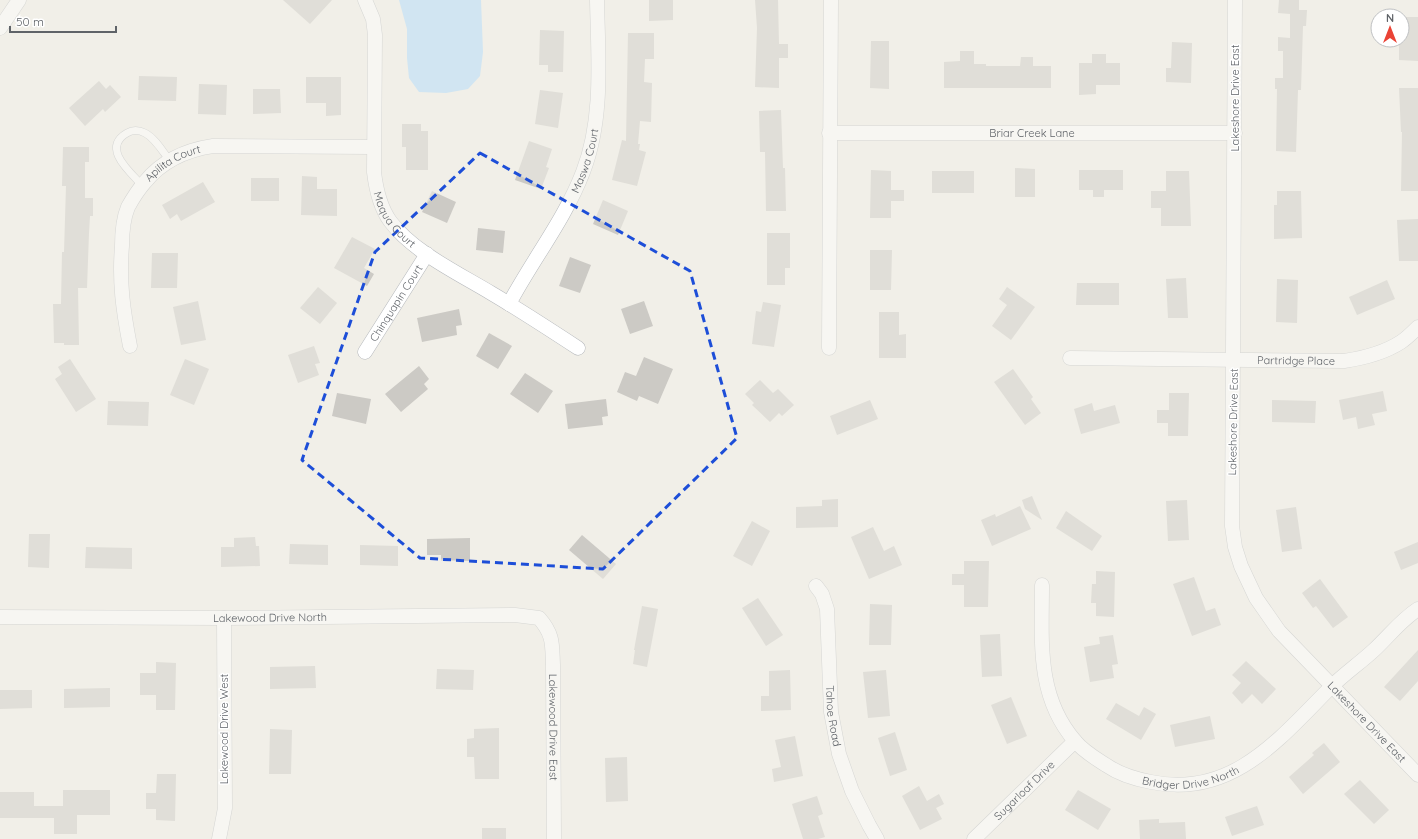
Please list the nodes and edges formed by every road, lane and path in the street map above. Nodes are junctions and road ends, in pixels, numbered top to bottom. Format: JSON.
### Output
{"nodes":[{"id":1,"x":19,"y":0,"type":"edge"},
{"id":2,"x":366,"y":0,"type":"edge"},
{"id":3,"x":597,"y":0,"type":"edge"},
{"id":4,"x":831,"y":0,"type":"edge"},
{"id":5,"x":1235,"y":0,"type":"edge"},
{"id":6,"x":0,"y":28,"type":"edge"},
{"id":7,"x":830,"y":133,"type":"junction"},
{"id":8,"x":1235,"y":133,"type":"junction"},
{"id":9,"x":373,"y":147,"type":"junction"},
{"id":10,"x":170,"y":160,"type":"junction"},
{"id":11,"x":142,"y":185,"type":"junction"},
{"id":12,"x":427,"y":254,"type":"junction"},
{"id":13,"x":509,"y":304,"type":"junction"},
{"id":14,"x":1418,"y":328,"type":"edge"},
{"id":15,"x":130,"y":346,"type":"dead end"},
{"id":16,"x":578,"y":348,"type":"dead end"},
{"id":17,"x":829,"y":348,"type":"dead end"},
{"id":18,"x":365,"y":352,"type":"dead end"},
{"id":19,"x":1070,"y":358,"type":"dead end"},
{"id":20,"x":1233,"y":361,"type":"junction"},
{"id":21,"x":816,"y":586,"type":"dead end"},
{"id":22,"x":1042,"y":586,"type":"dead end"},
{"id":23,"x":1418,"y":609,"type":"edge"},
{"id":24,"x":0,"y":617,"type":"edge"},
{"id":25,"x":224,"y":618,"type":"junction"},
{"id":26,"x":539,"y":618,"type":"joint"},
{"id":27,"x":1332,"y":686,"type":"junction"},
{"id":28,"x":1075,"y":741,"type":"junction"},
{"id":29,"x":1418,"y":775,"type":"edge"},
{"id":30,"x":219,"y":839,"type":"edge"},
{"id":31,"x":554,"y":839,"type":"edge"},
{"id":32,"x":877,"y":839,"type":"edge"},
{"id":33,"x":974,"y":839,"type":"edge"}],
"edges":[{"from":1,"to":6,"type":"street"},
{"from":2,"to":9,"type":"street","name":"Maqua Court"},
{"from":3,"to":13,"type":"street","name":"Maswa Court"},
{"from":4,"to":7,"type":"street"},
{"from":5,"to":8,"type":"street","name":"Lakeshore Drive East"},
{"from":7,"to":8,"type":"street","name":"Briar Creek Lane"},
{"from":7,"to":17,"type":"street"},
{"from":8,"to":20,"type":"street","name":"Lakeshore Drive East"},
{"from":9,"to":10,"type":"street","name":"Apilita Court"},
{"from":9,"to":12,"type":"street","name":"Maqua Court"},
{"from":10,"to":11,"type":"street","name":"Apilita Court"},
{"from":10,"to":11,"type":"lane"},
{"from":11,"to":15,"type":"street","name":"Apilita Court"},
{"from":12,"to":13,"type":"street","name":"Maqua Court"},
{"from":12,"to":18,"type":"street","name":"Chinquapin Court"},
{"from":13,"to":16,"type":"street","name":"Maqua Court"},
{"from":14,"to":20,"type":"street","name":"Partridge Place"},
{"from":19,"to":20,"type":"street","name":"Partridge Place"},
{"from":20,"to":27,"type":"street","name":"Lakeshore Drive East"},
{"from":21,"to":32,"type":"street","name":"Tahoe Road"},
{"from":22,"to":28,"type":"street","name":"Bridger Drive North"},
{"from":23,"to":27,"type":"street","name":"Bridger Drive North"},
{"from":24,"to":25,"type":"street","name":"Lakewood Drive North"},
{"from":25,"to":26,"type":"street","name":"Lakewood Drive North"},
{"from":25,"to":30,"type":"street","name":"Lakewood Drive West"},
{"from":26,"to":31,"type":"street","name":"Lakewood Drive East"},
{"from":27,"to":28,"type":"street","name":"Bridger Drive North"},
{"from":27,"to":29,"type":"street","name":"Lakeshore Drive East"},
{"from":28,"to":33,"type":"street","name":"Sugarloaf Drive"}]}
